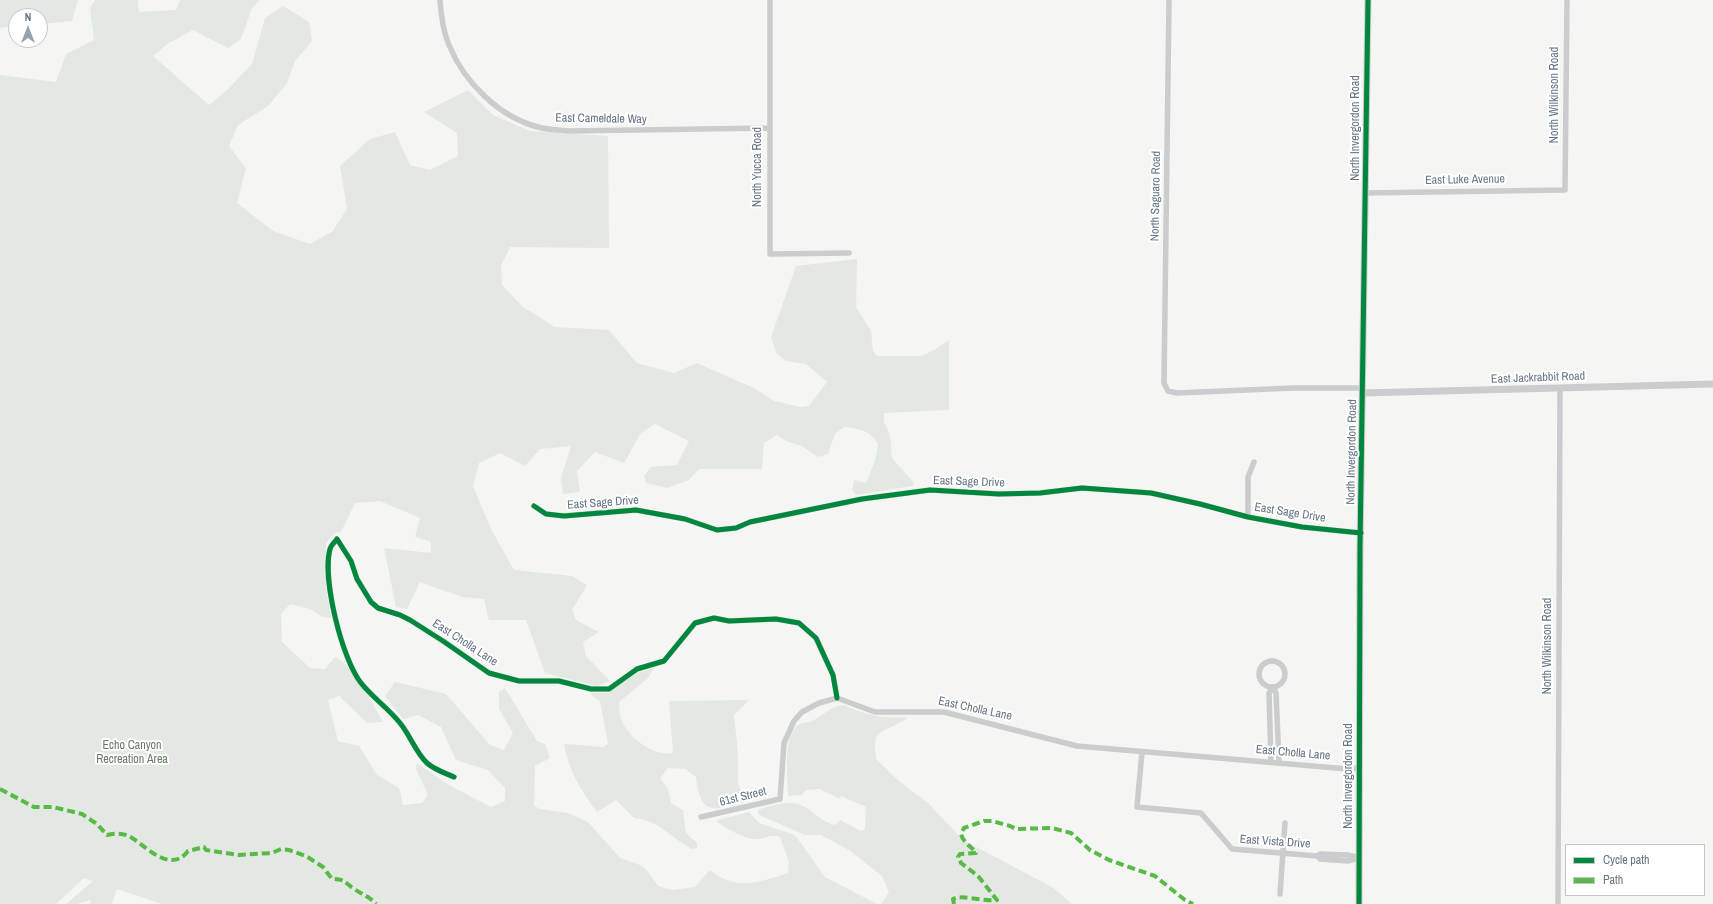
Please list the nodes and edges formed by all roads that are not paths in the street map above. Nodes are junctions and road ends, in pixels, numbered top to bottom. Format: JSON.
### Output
{"nodes":[{"id":1,"x":440,"y":0,"type":"edge"},
{"id":2,"x":770,"y":0,"type":"edge"},
{"id":3,"x":1169,"y":0,"type":"edge"},
{"id":4,"x":1368,"y":0,"type":"edge"},
{"id":5,"x":1567,"y":0,"type":"edge"},
{"id":6,"x":769,"y":128,"type":"junction"},
{"id":7,"x":1565,"y":190,"type":"joint"},
{"id":8,"x":1366,"y":193,"type":"junction"},
{"id":9,"x":849,"y":253,"type":"dead end"},
{"id":10,"x":1713,"y":384,"type":"edge"},
{"id":11,"x":1560,"y":388,"type":"junction"},
{"id":12,"x":1168,"y":390,"type":"joint"},
{"id":13,"x":1363,"y":390,"type":"junction"},
{"id":14,"x":1254,"y":462,"type":"dead end"},
{"id":15,"x":534,"y":506,"type":"dead end"},
{"id":16,"x":1248,"y":517,"type":"junction"},
{"id":17,"x":1361,"y":533,"type":"junction"},
{"id":18,"x":1272,"y":687,"type":"junction"},
{"id":19,"x":836,"y":698,"type":"junction"},
{"id":20,"x":1142,"y":752,"type":"junction"},
{"id":21,"x":1271,"y":762,"type":"junction"},
{"id":22,"x":1279,"y":762,"type":"junction"},
{"id":23,"x":1360,"y":768,"type":"junction"},
{"id":24,"x":454,"y":777,"type":"dead end"},
{"id":25,"x":701,"y":817,"type":"dead end"},
{"id":26,"x":1284,"y":823,"type":"dead end"},
{"id":27,"x":1282,"y":853,"type":"junction"},
{"id":28,"x":1359,"y":858,"type":"junction"},
{"id":29,"x":1280,"y":894,"type":"dead end"},
{"id":30,"x":1359,"y":904,"type":"edge"},
{"id":31,"x":1558,"y":904,"type":"edge"}],
"edges":[{"from":1,"to":6,"type":"street","name":"East Cameldale Way"},
{"from":2,"to":6,"type":"street","name":"North Yucca Road"},
{"from":3,"to":12,"type":"street","name":"North Saguaro Road"},
{"from":4,"to":8,"type":"street","name":"North Invergordon Road"},
{"from":5,"to":7,"type":"street","name":"North Wilkinson Road"},
{"from":6,"to":9,"type":"street","name":"North Yucca Road"},
{"from":7,"to":8,"type":"street","name":"East Luke Avenue"},
{"from":8,"to":13,"type":"street","name":"North Invergordon Road"},
{"from":10,"to":11,"type":"street","name":"East Jackrabbit Road"},
{"from":11,"to":13,"type":"street","name":"East Jackrabbit Road"},
{"from":11,"to":31,"type":"street","name":"North Wilkinson Road"},
{"from":12,"to":13,"type":"street","name":"East Jackrabbit Road"},
{"from":13,"to":17,"type":"street","name":"North Invergordon Road"},
{"from":14,"to":16,"type":"street","name":"East Sage Drive"},
{"from":15,"to":16,"type":"street","name":"East Sage Drive"},
{"from":16,"to":17,"type":"street","name":"East Sage Drive"},
{"from":17,"to":23,"type":"street","name":"North Invergordon Road"},
{"from":18,"to":18,"type":"street"},
{"from":18,"to":21,"type":"street"},
{"from":18,"to":22,"type":"street"},
{"from":19,"to":20,"type":"street","name":"East Cholla Lane"},
{"from":19,"to":24,"type":"street","name":"East Cholla Lane"},
{"from":19,"to":25,"type":"street","name":"61st Street"},
{"from":20,"to":21,"type":"street","name":"East Cholla Lane"},
{"from":20,"to":27,"type":"street","name":"East Vista Drive"},
{"from":21,"to":22,"type":"street","name":"East Cholla Lane"},
{"from":22,"to":23,"type":"street","name":"East Cholla Lane"},
{"from":23,"to":28,"type":"street","name":"North Invergordon Road"},
{"from":26,"to":27,"type":"street"},
{"from":27,"to":28,"type":"street","name":"East Vista Drive"},
{"from":27,"to":29,"type":"street"},
{"from":28,"to":30,"type":"street","name":"North Invergordon Road"}]}
